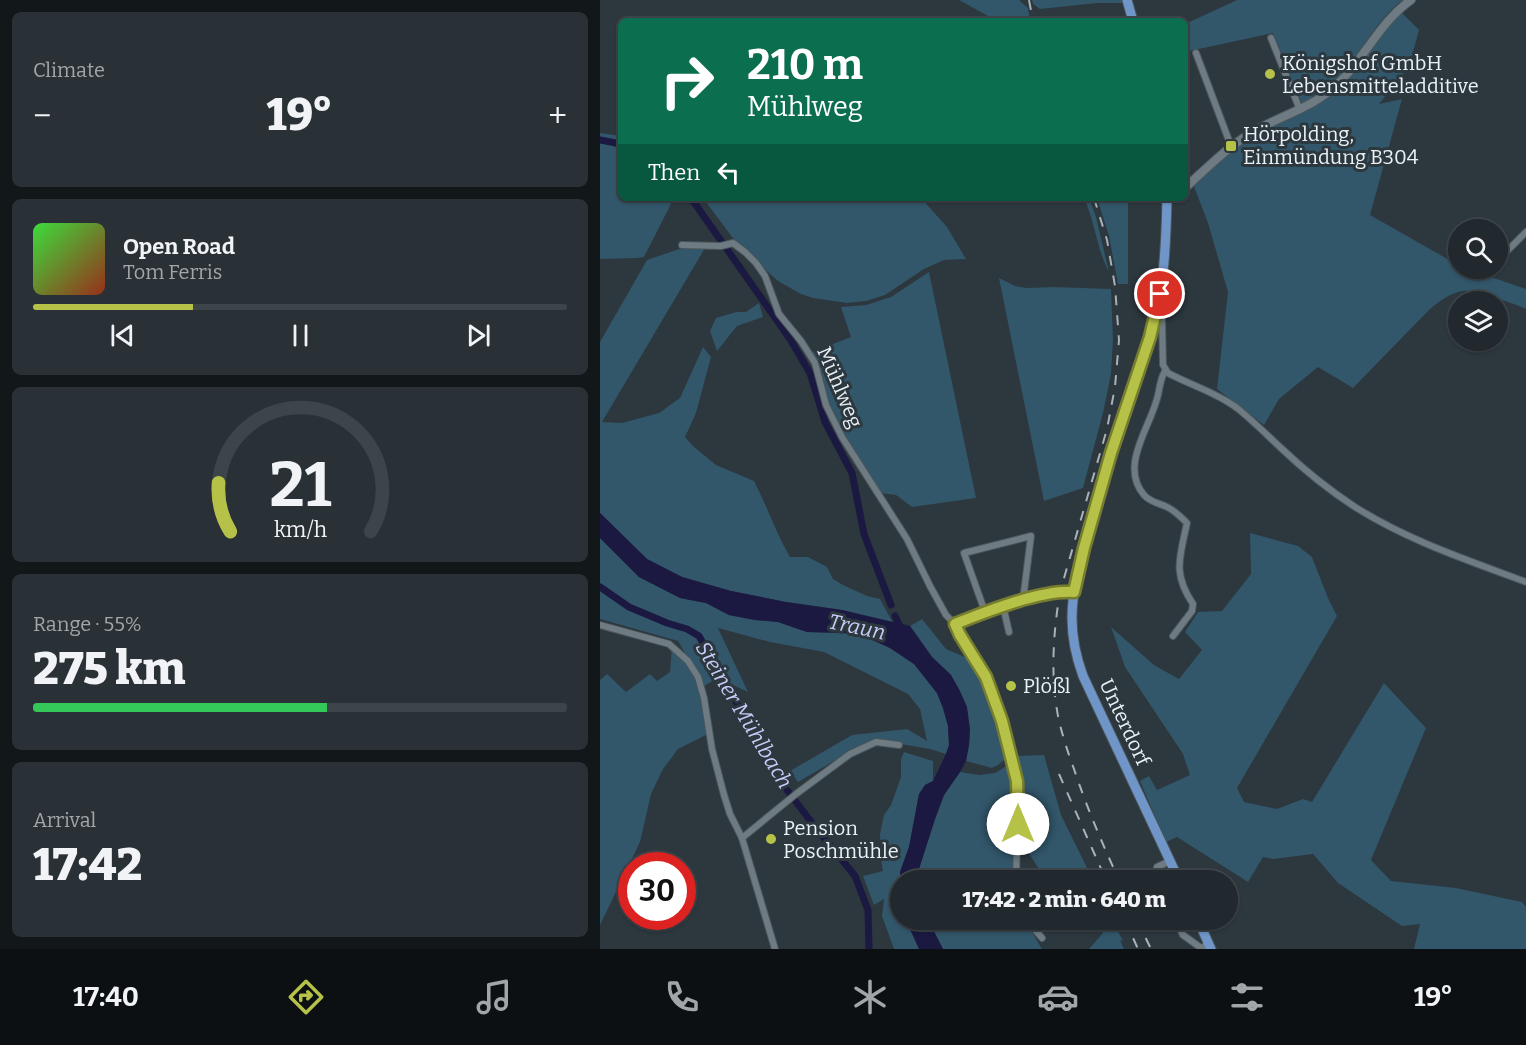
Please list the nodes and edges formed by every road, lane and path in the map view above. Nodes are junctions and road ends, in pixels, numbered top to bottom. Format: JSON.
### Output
{"nodes":[{"id":1,"x":1127,"y":0,"type":"edge"},
{"id":2,"x":1411,"y":0,"type":"edge"},
{"id":3,"x":1132,"y":18,"type":"edge"},
{"id":4,"x":1271,"y":38,"type":"dead end"},
{"id":5,"x":1196,"y":52,"type":"dead end"},
{"id":6,"x":1300,"y":110,"type":"junction"},
{"id":7,"x":1231,"y":146,"type":"junction"},
{"id":8,"x":1188,"y":185,"type":"edge"},
{"id":9,"x":1167,"y":201,"type":"edge"},
{"id":10,"x":1526,"y":232,"type":"edge"},
{"id":11,"x":682,"y":245,"type":"dead end"},
{"id":12,"x":1508,"y":251,"type":"edge"},
{"id":13,"x":1156,"y":314,"type":"junction"},
{"id":14,"x":1165,"y":371,"type":"junction"},
{"id":15,"x":1526,"y":582,"type":"edge"},
{"id":16,"x":1074,"y":592,"type":"junction"},
{"id":17,"x":1023,"y":600,"type":"junction"},
{"id":18,"x":1003,"y":606,"type":"junction"},
{"id":19,"x":985,"y":612,"type":"junction"},
{"id":20,"x":955,"y":624,"type":"junction"},
{"id":21,"x":600,"y":625,"type":"edge"},
{"id":22,"x":1009,"y":632,"type":"dead end"},
{"id":23,"x":1173,"y":636,"type":"dead end"},
{"id":24,"x":899,"y":745,"type":"dead end"},
{"id":25,"x":742,"y":837,"type":"junction"},
{"id":26,"x":1170,"y":861,"type":"junction"},
{"id":27,"x":1016,"y":870,"type":"edge"},
{"id":28,"x":1156,"y":870,"type":"edge"},
{"id":29,"x":1174,"y":870,"type":"edge"},
{"id":30,"x":1035,"y":930,"type":"edge"},
{"id":31,"x":1181,"y":930,"type":"edge"},
{"id":32,"x":1202,"y":930,"type":"edge"},
{"id":33,"x":1042,"y":938,"type":"dead end"},
{"id":34,"x":1210,"y":947,"type":"edge"},
{"id":35,"x":775,"y":949,"type":"edge"}],
"edges":[{"from":1,"to":3,"type":"main road"},
{"from":2,"to":6,"type":"street"},
{"from":4,"to":6,"type":"street"},
{"from":5,"to":7,"type":"street"},
{"from":6,"to":7,"type":"street"},
{"from":7,"to":8,"type":"street"},
{"from":9,"to":13,"type":"main road","name":"Unterdorf"},
{"from":10,"to":12,"type":"street"},
{"from":11,"to":20,"type":"street","name":"Mühlweg"},
{"from":13,"to":14,"type":"street"},
{"from":13,"to":16,"type":"main road","name":"Unterdorf"},
{"from":14,"to":15,"type":"street"},
{"from":14,"to":23,"type":"street"},
{"from":16,"to":17,"type":"street"},
{"from":16,"to":26,"type":"main road","name":"Unterdorf"},
{"from":17,"to":18,"type":"street"},
{"from":17,"to":19,"type":"street"},
{"from":18,"to":19,"type":"street"},
{"from":18,"to":22,"type":"street"},
{"from":19,"to":20,"type":"street"},
{"from":20,"to":27,"type":"street","name":"Mühlweg"},
{"from":21,"to":25,"type":"street"},
{"from":24,"to":25,"type":"street"},
{"from":25,"to":35,"type":"street"},
{"from":26,"to":28,"type":"street"},
{"from":26,"to":29,"type":"main road","name":"Unterdorf"},
{"from":30,"to":33,"type":"street"},
{"from":31,"to":34,"type":"street"},
{"from":32,"to":34,"type":"main road"}]}
